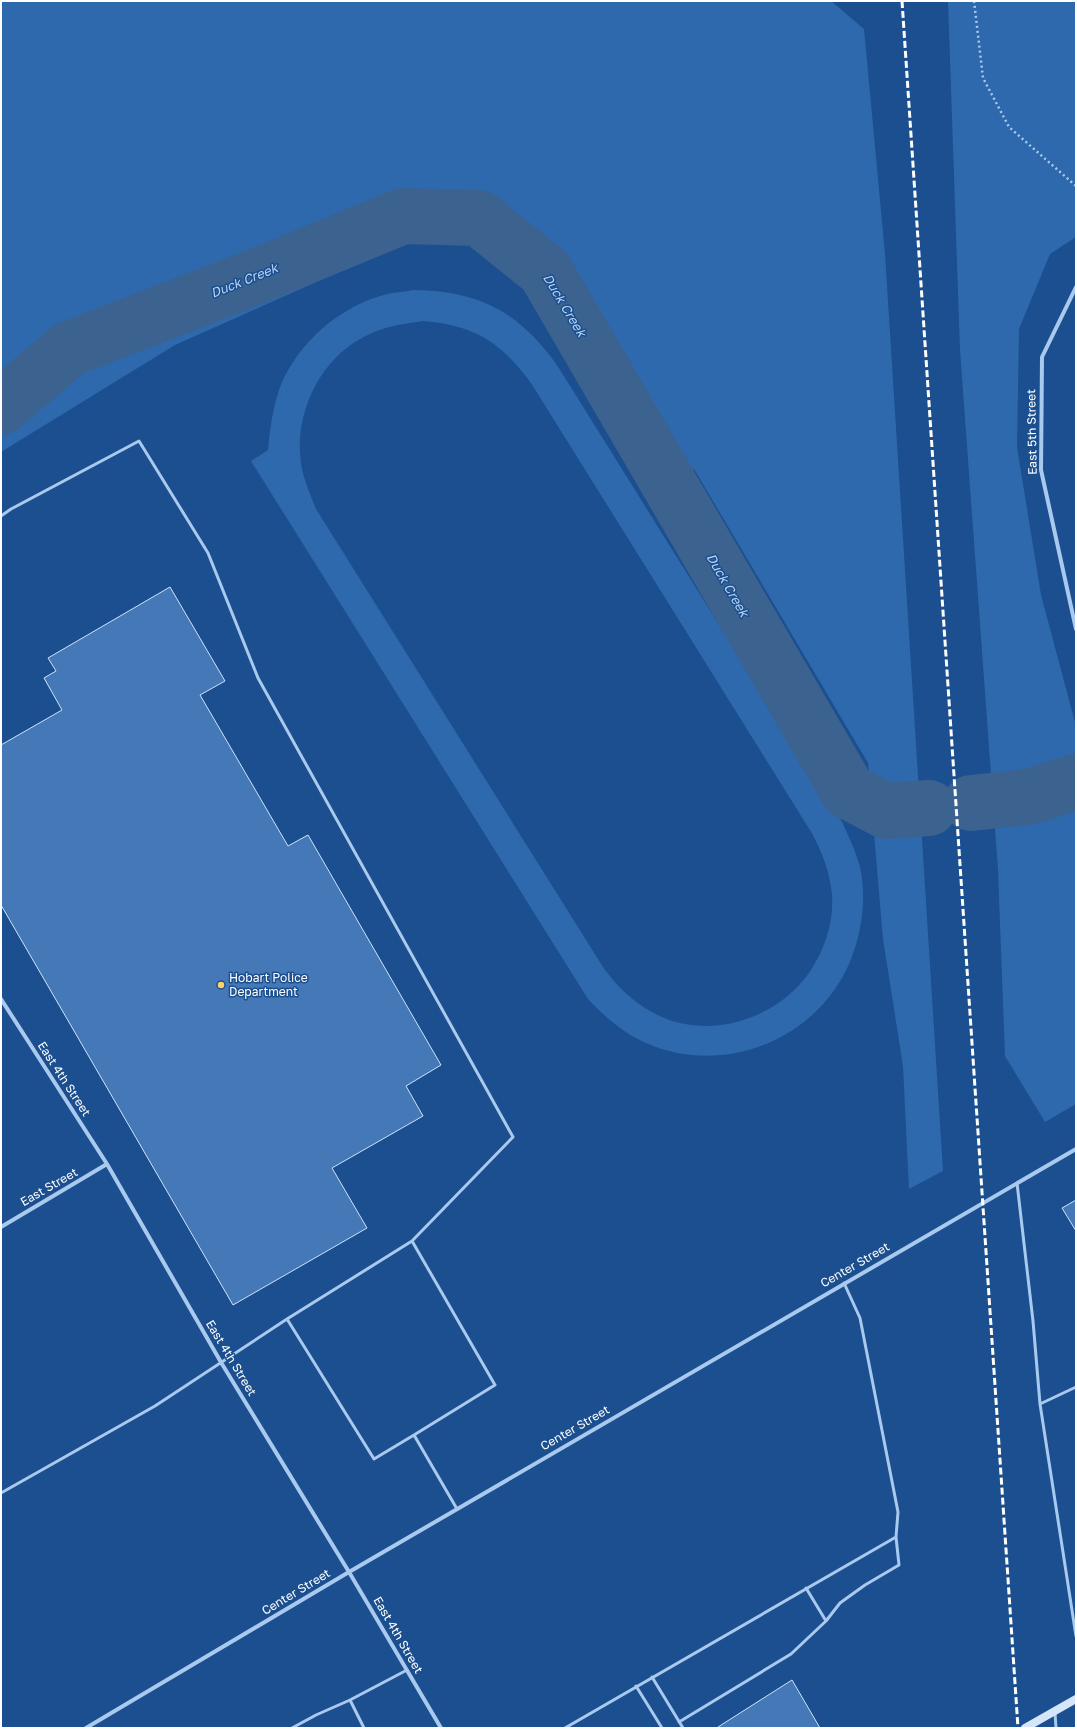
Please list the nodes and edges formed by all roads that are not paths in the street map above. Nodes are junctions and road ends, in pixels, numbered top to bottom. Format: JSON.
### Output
{"nodes":[{"id":1,"x":1076,"y":287,"type":"edge"},
{"id":2,"x":1,"y":516,"type":"edge"},
{"id":3,"x":1076,"y":629,"type":"edge"},
{"id":4,"x":1,"y":999,"type":"edge"},
{"id":5,"x":1076,"y":1149,"type":"edge"},
{"id":6,"x":107,"y":1164,"type":"junction"},
{"id":7,"x":1017,"y":1183,"type":"junction"},
{"id":8,"x":1,"y":1227,"type":"edge"},
{"id":9,"x":412,"y":1241,"type":"junction"},
{"id":10,"x":844,"y":1283,"type":"junction"},
{"id":11,"x":287,"y":1319,"type":"junction"},
{"id":12,"x":222,"y":1364,"type":"junction"},
{"id":13,"x":1076,"y":1387,"type":"edge"},
{"id":14,"x":1040,"y":1404,"type":"junction"},
{"id":15,"x":414,"y":1435,"type":"junction"},
{"id":16,"x":1,"y":1492,"type":"edge"},
{"id":17,"x":458,"y":1509,"type":"junction"},
{"id":18,"x":896,"y":1537,"type":"junction"},
{"id":19,"x":349,"y":1572,"type":"junction"},
{"id":20,"x":806,"y":1588,"type":"junction"},
{"id":21,"x":826,"y":1622,"type":"junction"},
{"id":22,"x":1076,"y":1636,"type":"edge"},
{"id":23,"x":407,"y":1670,"type":"junction"},
{"id":24,"x":652,"y":1677,"type":"junction"},
{"id":25,"x":636,"y":1686,"type":"junction"},
{"id":26,"x":1076,"y":1698,"type":"edge"},
{"id":27,"x":350,"y":1700,"type":"junction"},
{"id":28,"x":1054,"y":1711,"type":"junction"},
{"id":29,"x":679,"y":1722,"type":"junction"},
{"id":30,"x":86,"y":1728,"type":"edge"},
{"id":31,"x":292,"y":1728,"type":"edge"},
{"id":32,"x":364,"y":1728,"type":"edge"},
{"id":33,"x":441,"y":1728,"type":"edge"},
{"id":34,"x":565,"y":1728,"type":"edge"},
{"id":35,"x":662,"y":1728,"type":"edge"},
{"id":36,"x":683,"y":1728,"type":"edge"},
{"id":37,"x":1025,"y":1728,"type":"edge"},
{"id":38,"x":1056,"y":1728,"type":"edge"}],
"edges":[{"from":1,"to":3,"type":"street","name":"East 5th Street"},
{"from":2,"to":9,"type":"lane"},
{"from":4,"to":6,"type":"street","name":"East 4th Street"},
{"from":5,"to":7,"type":"street","name":"Center Street"},
{"from":6,"to":8,"type":"street","name":"East Street"},
{"from":6,"to":12,"type":"street","name":"East 4th Street"},
{"from":7,"to":10,"type":"street","name":"Center Street"},
{"from":7,"to":14,"type":"lane"},
{"from":9,"to":11,"type":"lane"},
{"from":9,"to":15,"type":"lane"},
{"from":10,"to":17,"type":"street","name":"Center Street"},
{"from":10,"to":18,"type":"lane"},
{"from":11,"to":12,"type":"lane"},
{"from":11,"to":15,"type":"lane"},
{"from":12,"to":16,"type":"lane"},
{"from":12,"to":19,"type":"street","name":"East 4th Street"},
{"from":13,"to":14,"type":"lane"},
{"from":14,"to":22,"type":"lane"},
{"from":15,"to":17,"type":"lane"},
{"from":17,"to":19,"type":"street","name":"Center Street"},
{"from":18,"to":20,"type":"lane"},
{"from":18,"to":21,"type":"lane"},
{"from":19,"to":23,"type":"street","name":"East 4th Street"},
{"from":19,"to":30,"type":"street","name":"Center Street"},
{"from":20,"to":21,"type":"lane"},
{"from":20,"to":24,"type":"lane"},
{"from":21,"to":29,"type":"lane"},
{"from":23,"to":27,"type":"lane"},
{"from":23,"to":33,"type":"street","name":"East 4th Street"},
{"from":24,"to":25,"type":"lane"},
{"from":24,"to":29,"type":"lane"},
{"from":25,"to":34,"type":"lane"},
{"from":25,"to":35,"type":"lane"},
{"from":26,"to":28,"type":"main road"},
{"from":27,"to":31,"type":"lane"},
{"from":27,"to":32,"type":"lane"},
{"from":28,"to":37,"type":"main road"},
{"from":28,"to":38,"type":"lane"},
{"from":29,"to":36,"type":"lane"}]}
